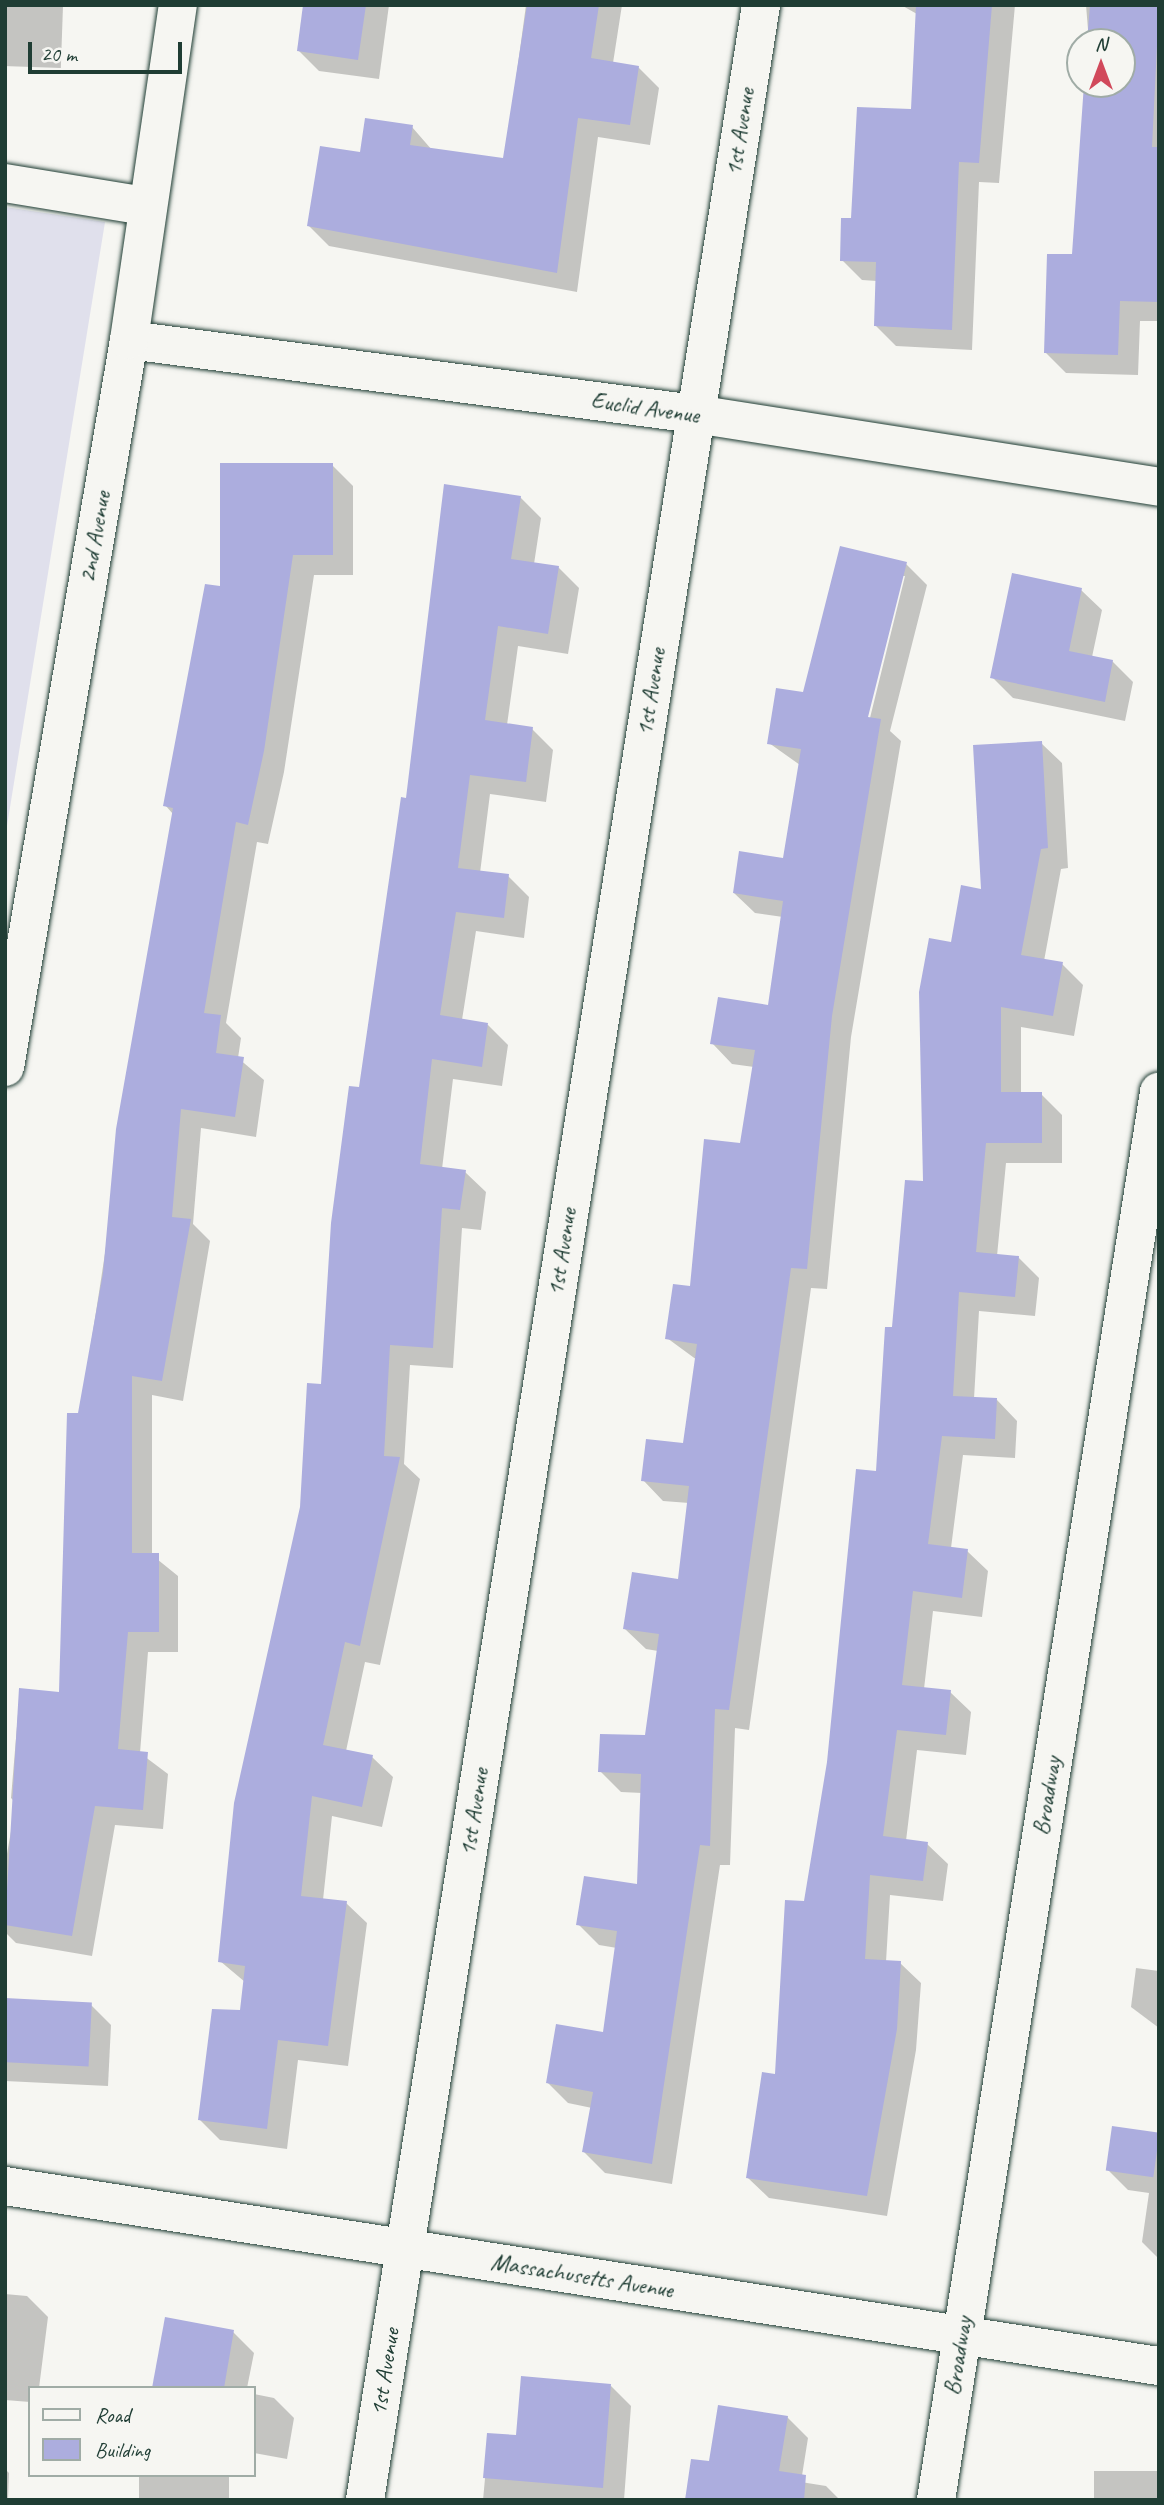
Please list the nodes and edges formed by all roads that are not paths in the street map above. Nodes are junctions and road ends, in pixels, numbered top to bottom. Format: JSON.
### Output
{"nodes":[{"id":1,"x":178,"y":5,"type":"edge"},
{"id":2,"x":761,"y":5,"type":"edge"},
{"id":3,"x":5,"y":183,"type":"edge"},
{"id":4,"x":146,"y":206,"type":"junction"},
{"id":5,"x":129,"y":340,"type":"junction"},
{"id":6,"x":695,"y":414,"type":"junction"},
{"id":7,"x":1159,"y":487,"type":"edge"},
{"id":8,"x":5,"y":1067,"type":"edge"},
{"id":9,"x":1159,"y":1093,"type":"edge"},
{"id":10,"x":5,"y":2186,"type":"edge"},
{"id":11,"x":405,"y":2248,"type":"junction"},
{"id":12,"x":962,"y":2335,"type":"junction"},
{"id":13,"x":1159,"y":2366,"type":"edge"},
{"id":14,"x":365,"y":2500,"type":"edge"},
{"id":15,"x":936,"y":2500,"type":"edge"}],
"edges":[{"from":1,"to":4,"type":"street","name":"2nd Avenue"},
{"from":2,"to":6,"type":"street","name":"1st Avenue"},
{"from":3,"to":4,"type":"street"},
{"from":4,"to":5,"type":"street","name":"2nd Avenue"},
{"from":5,"to":6,"type":"street","name":"Euclid Avenue"},
{"from":5,"to":8,"type":"street","name":"2nd Avenue"},
{"from":6,"to":7,"type":"street","name":"Euclid Avenue"},
{"from":6,"to":11,"type":"street","name":"1st Avenue"},
{"from":9,"to":12,"type":"street","name":"Broadway"},
{"from":10,"to":11,"type":"street","name":"Massachusetts Avenue"},
{"from":11,"to":12,"type":"street","name":"Massachusetts Avenue"},
{"from":11,"to":14,"type":"street","name":"1st Avenue"},
{"from":12,"to":13,"type":"street","name":"Massachusetts Avenue"},
{"from":12,"to":15,"type":"street","name":"Broadway"}]}
